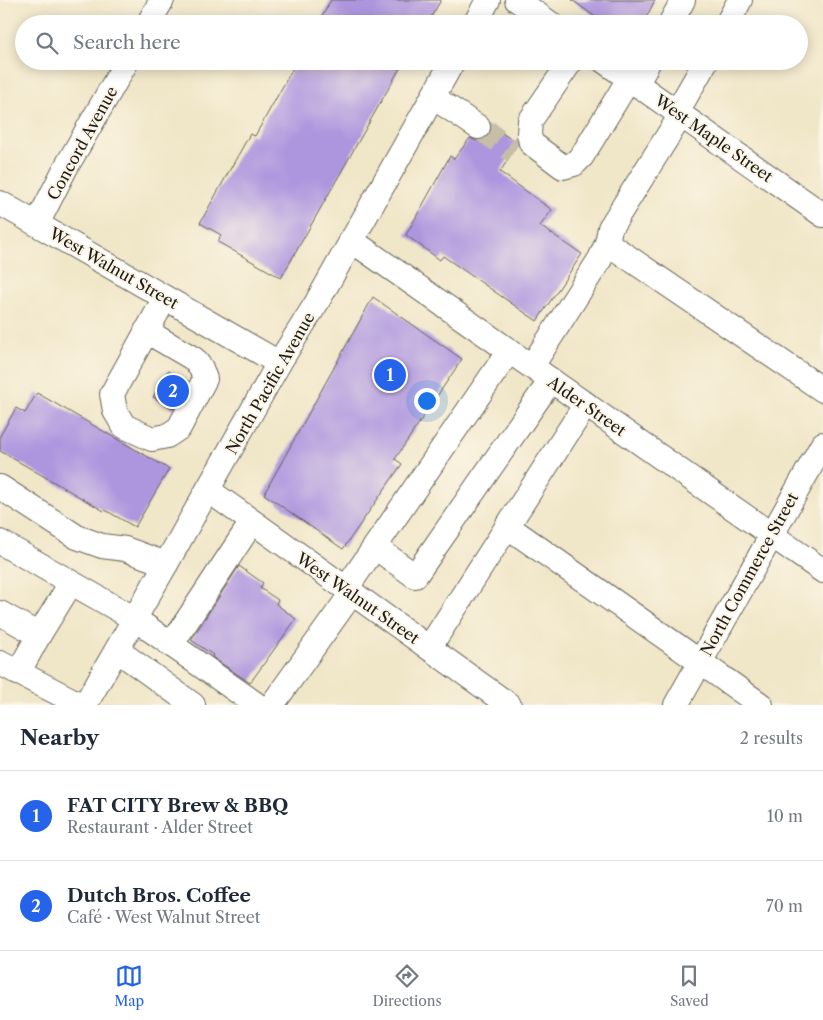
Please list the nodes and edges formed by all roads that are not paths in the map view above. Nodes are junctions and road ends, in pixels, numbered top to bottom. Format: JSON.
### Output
{"nodes":[{"id":1,"x":162,"y":0,"type":"edge"},
{"id":2,"x":488,"y":0,"type":"edge"},
{"id":3,"x":517,"y":0,"type":"edge"},
{"id":4,"x":684,"y":0,"type":"edge"},
{"id":5,"x":740,"y":0,"type":"edge"},
{"id":6,"x":153,"y":15,"type":"edge"},
{"id":7,"x":480,"y":15,"type":"edge"},
{"id":8,"x":538,"y":15,"type":"edge"},
{"id":9,"x":675,"y":15,"type":"edge"},
{"id":10,"x":732,"y":15,"type":"edge"},
{"id":11,"x":122,"y":70,"type":"edge"},
{"id":12,"x":448,"y":70,"type":"edge"},
{"id":13,"x":566,"y":70,"type":"edge"},
{"id":14,"x":617,"y":70,"type":"edge"},
{"id":15,"x":642,"y":70,"type":"edge"},
{"id":16,"x":701,"y":70,"type":"edge"},
{"id":17,"x":633,"y":81,"type":"junction"},
{"id":18,"x":433,"y":97,"type":"junction"},
{"id":19,"x":679,"y":114,"type":"junction"},
{"id":20,"x":478,"y":127,"type":"tunnel mouth"},
{"id":21,"x":0,"y":203,"type":"edge"},
{"id":22,"x":823,"y":215,"type":"edge"},
{"id":23,"x":37,"y":224,"type":"junction"},
{"id":24,"x":351,"y":240,"type":"junction"},
{"id":25,"x":607,"y":243,"type":"junction"},
{"id":26,"x":165,"y":298,"type":"junction"},
{"id":27,"x":146,"y":331,"type":"junction"},
{"id":28,"x":509,"y":351,"type":"junction"},
{"id":29,"x":279,"y":363,"type":"junction"},
{"id":30,"x":532,"y":366,"type":"junction"},
{"id":31,"x":551,"y":380,"type":"junction"},
{"id":32,"x":823,"y":390,"type":"edge"},
{"id":33,"x":586,"y":404,"type":"junction"},
{"id":34,"x":823,"y":444,"type":"edge"},
{"id":35,"x":0,"y":488,"type":"edge"},
{"id":36,"x":208,"y":490,"type":"junction"},
{"id":37,"x":252,"y":522,"type":"junction"},
{"id":38,"x":507,"y":526,"type":"junction"},
{"id":39,"x":771,"y":535,"type":"junction"},
{"id":40,"x":0,"y":542,"type":"edge"},
{"id":41,"x":375,"y":547,"type":"junction"},
{"id":42,"x":166,"y":564,"type":"junction"},
{"id":43,"x":823,"y":571,"type":"edge"},
{"id":44,"x":71,"y":583,"type":"junction"},
{"id":45,"x":349,"y":591,"type":"junction"},
{"id":46,"x":0,"y":613,"type":"edge"},
{"id":47,"x":135,"y":619,"type":"junction"},
{"id":48,"x":39,"y":635,"type":"junction"},
{"id":49,"x":171,"y":644,"type":"junction"},
{"id":50,"x":429,"y":648,"type":"junction"},
{"id":51,"x":117,"y":650,"type":"junction"},
{"id":52,"x":700,"y":663,"type":"junction"},
{"id":53,"x":9,"y":668,"type":"edge"},
{"id":54,"x":83,"y":705,"type":"edge"},
{"id":55,"x":193,"y":705,"type":"edge"},
{"id":56,"x":257,"y":705,"type":"edge"},
{"id":57,"x":272,"y":705,"type":"edge"},
{"id":58,"x":509,"y":705,"type":"edge"},
{"id":59,"x":676,"y":705,"type":"edge"},
{"id":60,"x":761,"y":705,"type":"edge"}],
"edges":[{"from":1,"to":6,"type":"street"},
{"from":2,"to":7,"type":"street"},
{"from":3,"to":8,"type":"street"},
{"from":4,"to":9,"type":"street"},
{"from":5,"to":10,"type":"street"},
{"from":11,"to":23,"type":"street","name":"Concord Avenue"},
{"from":12,"to":18,"type":"street","name":"North Pacific Avenue"},
{"from":13,"to":17,"type":"street"},
{"from":14,"to":17,"type":"street","name":"West Maple Street"},
{"from":15,"to":17,"type":"street"},
{"from":16,"to":19,"type":"street"},
{"from":17,"to":19,"type":"street","name":"West Maple Street"},
{"from":18,"to":20,"type":"street"},
{"from":18,"to":24,"type":"street","name":"North Pacific Avenue"},
{"from":19,"to":22,"type":"street","name":"West Maple Street"},
{"from":19,"to":25,"type":"street"},
{"from":21,"to":23,"type":"street","name":"West Walnut Street"},
{"from":23,"to":26,"type":"street","name":"West Walnut Street"},
{"from":24,"to":28,"type":"street","name":"Alder Street"},
{"from":24,"to":29,"type":"street","name":"North Pacific Avenue"},
{"from":25,"to":30,"type":"street"},
{"from":25,"to":32,"type":"street"},
{"from":26,"to":27,"type":"street"},
{"from":26,"to":29,"type":"street","name":"West Walnut Street"},
{"from":27,"to":27,"type":"street"},
{"from":28,"to":30,"type":"street","name":"Alder Street"},
{"from":28,"to":41,"type":"street"},
{"from":29,"to":36,"type":"street","name":"North Pacific Avenue"},
{"from":30,"to":31,"type":"street","name":"Alder Street"},
{"from":31,"to":33,"type":"street","name":"Alder Street"},
{"from":31,"to":41,"type":"street"},
{"from":33,"to":38,"type":"street"},
{"from":33,"to":39,"type":"street","name":"Alder Street"},
{"from":34,"to":39,"type":"street","name":"North Commerce Street"},
{"from":35,"to":42,"type":"street"},
{"from":36,"to":37,"type":"street","name":"West Walnut Street"},
{"from":36,"to":42,"type":"street","name":"North Pacific Avenue"},
{"from":37,"to":45,"type":"street","name":"West Walnut Street"},
{"from":37,"to":49,"type":"street"},
{"from":38,"to":50,"type":"street"},
{"from":38,"to":52,"type":"street"},
{"from":39,"to":43,"type":"street","name":"Alder Street"},
{"from":39,"to":52,"type":"street","name":"North Commerce Street"},
{"from":40,"to":44,"type":"street"},
{"from":41,"to":45,"type":"street"},
{"from":42,"to":47,"type":"street","name":"North Pacific Avenue"},
{"from":44,"to":47,"type":"street"},
{"from":44,"to":48,"type":"street"},
{"from":45,"to":50,"type":"street","name":"West Walnut Street"},
{"from":45,"to":57,"type":"street"},
{"from":46,"to":48,"type":"street"},
{"from":47,"to":49,"type":"street"},
{"from":47,"to":51,"type":"street","name":"North Pacific Avenue"},
{"from":48,"to":53,"type":"street"},
{"from":49,"to":56,"type":"street"},
{"from":50,"to":58,"type":"street","name":"West Walnut Street"},
{"from":51,"to":54,"type":"street","name":"North Pacific Avenue"},
{"from":51,"to":55,"type":"street"},
{"from":52,"to":59,"type":"street","name":"North Commerce Street"},
{"from":52,"to":60,"type":"street"},
{"from":53,"to":54,"type":"street"}]}
